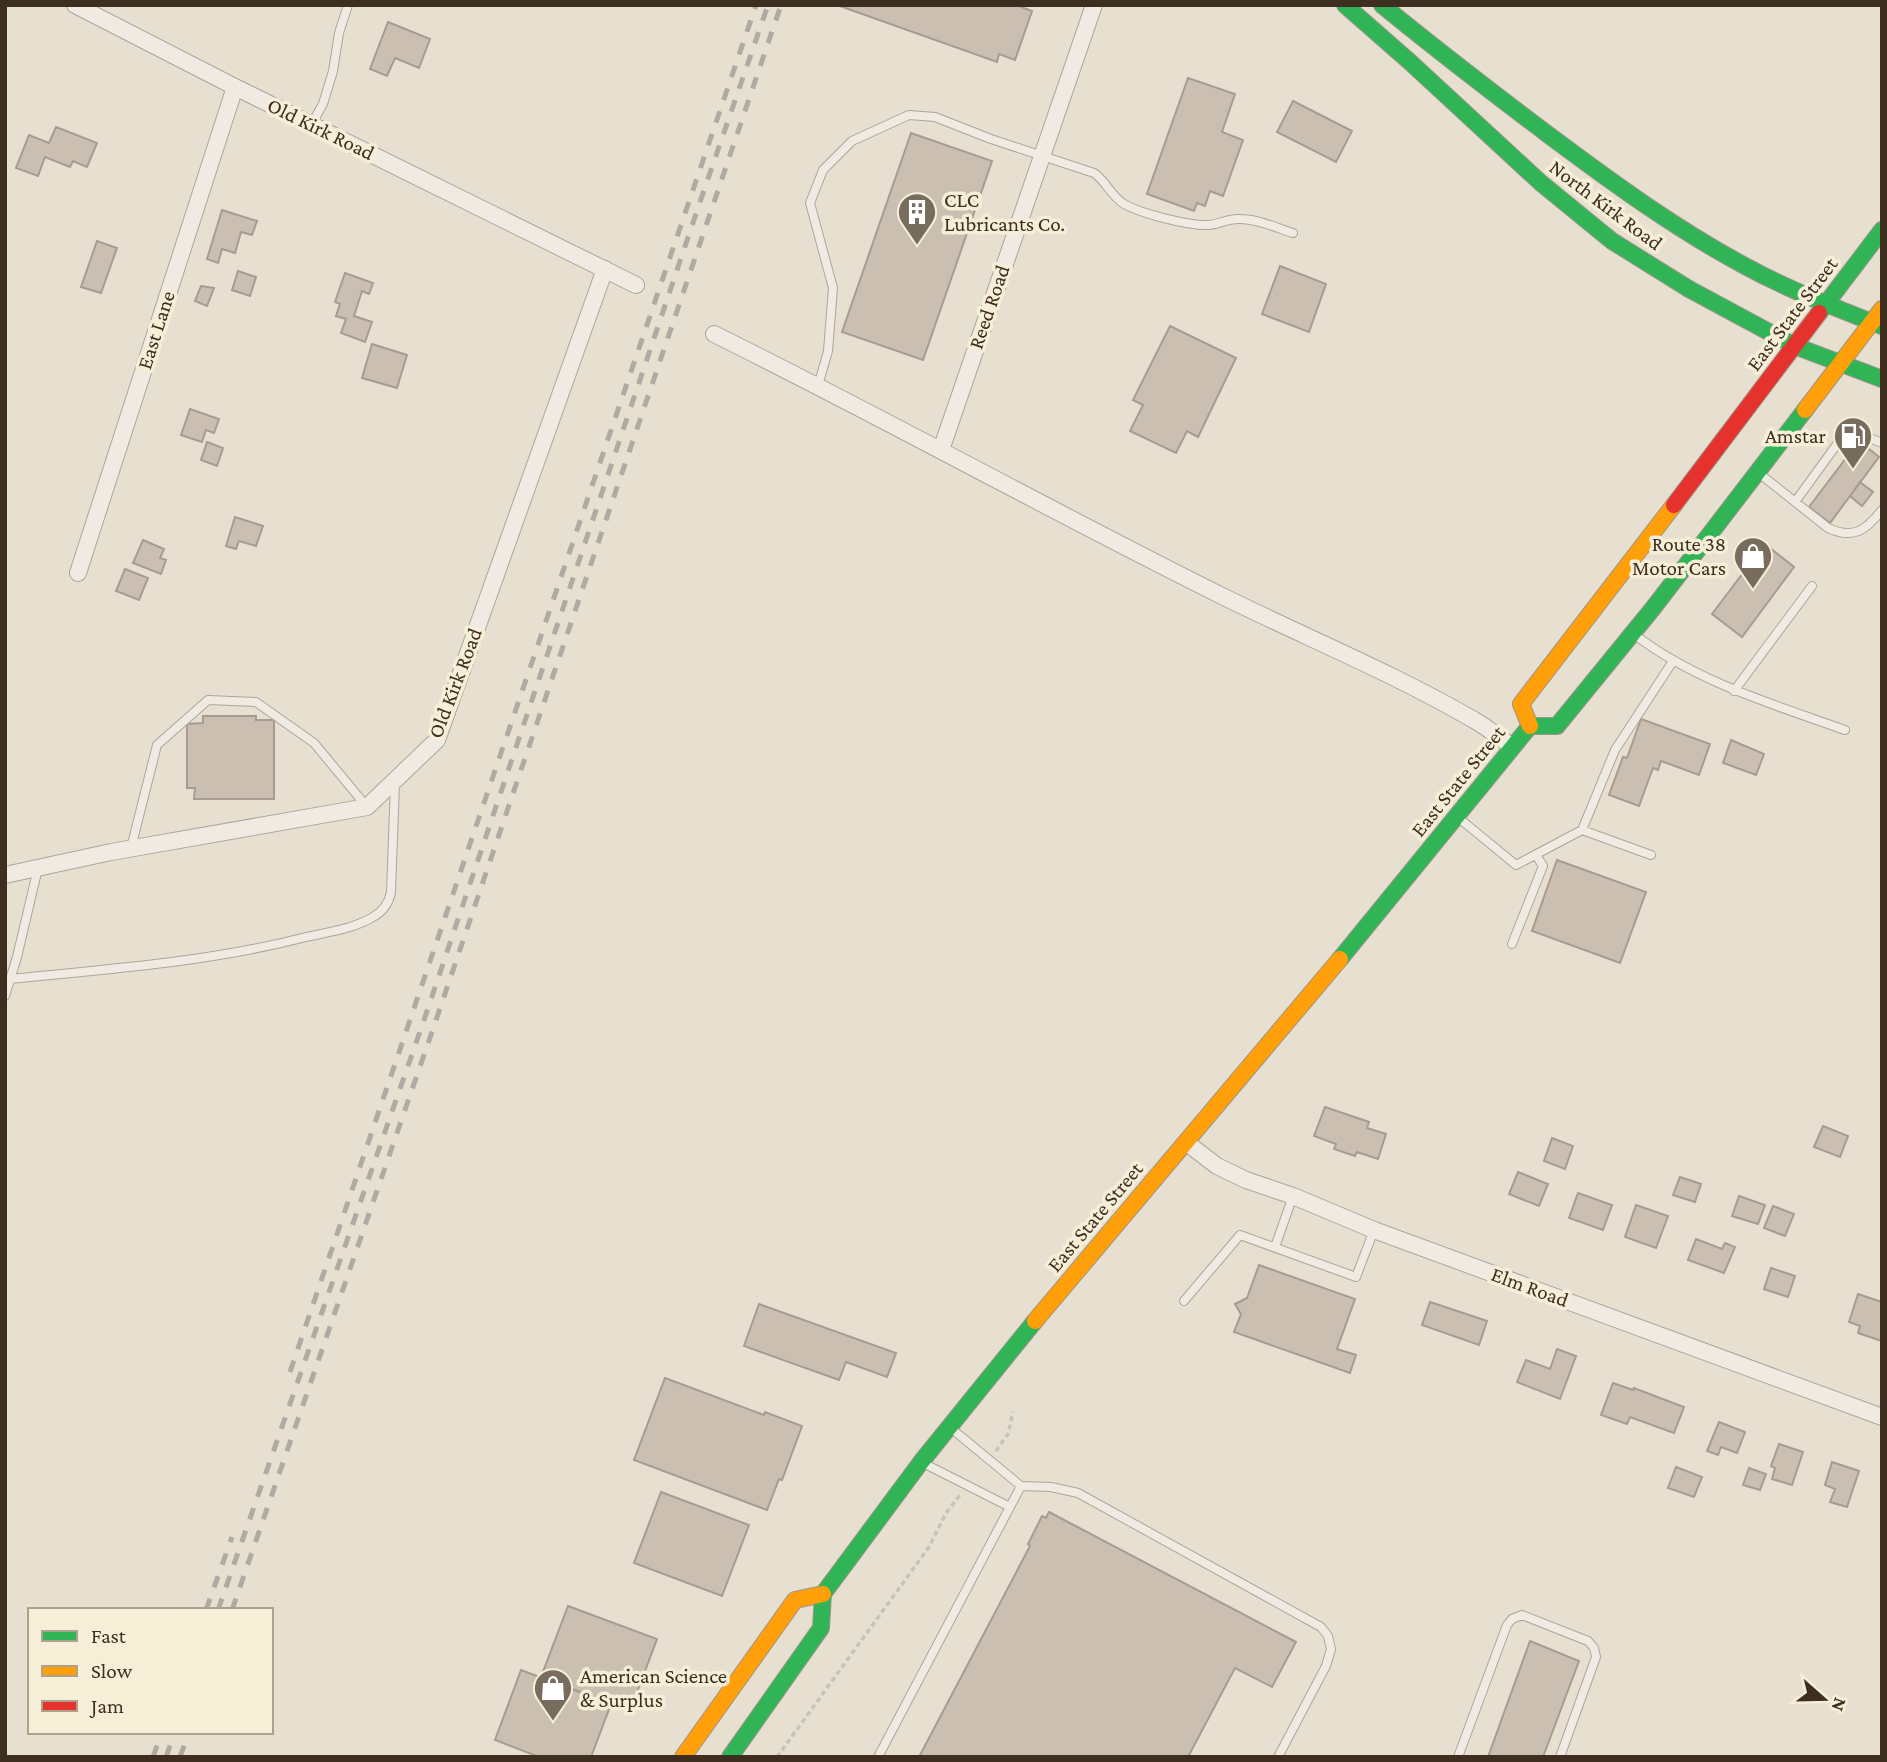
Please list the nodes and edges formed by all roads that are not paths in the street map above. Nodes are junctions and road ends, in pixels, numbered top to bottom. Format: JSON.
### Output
{"nodes":[{"id":1,"x":75,"y":5,"type":"edge"},
{"id":2,"x":348,"y":5,"type":"edge"},
{"id":3,"x":1094,"y":5,"type":"edge"},
{"id":4,"x":1345,"y":5,"type":"edge"},
{"id":5,"x":1384,"y":7,"type":"edge"},
{"id":6,"x":235,"y":87,"type":"junction"},
{"id":7,"x":311,"y":125,"type":"junction"},
{"id":8,"x":1042,"y":156,"type":"junction"},
{"id":9,"x":1882,"y":230,"type":"edge"},
{"id":10,"x":1293,"y":233,"type":"dead end"},
{"id":11,"x":605,"y":269,"type":"junction"},
{"id":12,"x":636,"y":285,"type":"dead end"},
{"id":13,"x":1827,"y":303,"type":"junction"},
{"id":14,"x":1879,"y":319,"type":"edge"},
{"id":15,"x":714,"y":334,"type":"dead end"},
{"id":16,"x":1795,"y":346,"type":"junction"},
{"id":17,"x":1841,"y":363,"type":"junction"},
{"id":18,"x":1882,"y":379,"type":"edge"},
{"id":19,"x":818,"y":386,"type":"junction"},
{"id":20,"x":1882,"y":443,"type":"edge"},
{"id":21,"x":941,"y":450,"type":"junction"},
{"id":22,"x":1758,"y":472,"type":"junction"},
{"id":23,"x":1795,"y":502,"type":"junction"},
{"id":24,"x":1882,"y":510,"type":"edge"},
{"id":25,"x":78,"y":573,"type":"dead end"},
{"id":26,"x":1812,"y":586,"type":"dead end"},
{"id":27,"x":1633,"y":633,"type":"junction"},
{"id":28,"x":1673,"y":661,"type":"junction"},
{"id":29,"x":1734,"y":691,"type":"junction"},
{"id":30,"x":1530,"y":726,"type":"junction"},
{"id":31,"x":1845,"y":730,"type":"dead end"},
{"id":32,"x":1512,"y":747,"type":"junction"},
{"id":33,"x":395,"y":780,"type":"junction"},
{"id":34,"x":368,"y":807,"type":"junction"},
{"id":35,"x":1457,"y":816,"type":"junction"},
{"id":36,"x":1582,"y":830,"type":"junction"},
{"id":37,"x":131,"y":848,"type":"junction"},
{"id":38,"x":1536,"y":855,"type":"junction"},
{"id":39,"x":1651,"y":855,"type":"dead end"},
{"id":40,"x":38,"y":868,"type":"junction"},
{"id":41,"x":5,"y":875,"type":"edge"},
{"id":42,"x":1512,"y":944,"type":"dead end"},
{"id":43,"x":10,"y":979,"type":"junction"},
{"id":44,"x":5,"y":996,"type":"edge"},
{"id":45,"x":1186,"y":1143,"type":"junction"},
{"id":46,"x":1293,"y":1196,"type":"junction"},
{"id":47,"x":1374,"y":1230,"type":"junction"},
{"id":48,"x":1275,"y":1247,"type":"junction"},
{"id":49,"x":1184,"y":1301,"type":"dead end"},
{"id":50,"x":1882,"y":1417,"type":"edge"},
{"id":51,"x":950,"y":1427,"type":"junction"},
{"id":52,"x":922,"y":1462,"type":"junction"},
{"id":53,"x":1021,"y":1486,"type":"junction"},
{"id":54,"x":1010,"y":1507,"type":"junction"},
{"id":55,"x":823,"y":1594,"type":"junction"},
{"id":56,"x":683,"y":1757,"type":"edge"},
{"id":57,"x":730,"y":1757,"type":"edge"},
{"id":58,"x":878,"y":1757,"type":"edge"},
{"id":59,"x":1278,"y":1757,"type":"edge"},
{"id":60,"x":1458,"y":1757,"type":"edge"},
{"id":61,"x":1560,"y":1757,"type":"edge"}],
"edges":[{"from":1,"to":6,"type":"street","name":"Old Kirk Road"},
{"from":2,"to":7,"type":"lane"},
{"from":3,"to":8,"type":"street","name":"Reed Road"},
{"from":4,"to":16,"type":"main road","name":"North Kirk Road"},
{"from":5,"to":13,"type":"main road","name":"North Kirk Road"},
{"from":6,"to":7,"type":"street","name":"Old Kirk Road"},
{"from":6,"to":25,"type":"street","name":"East Lane"},
{"from":7,"to":11,"type":"street","name":"Old Kirk Road"},
{"from":8,"to":10,"type":"lane"},
{"from":8,"to":19,"type":"lane"},
{"from":8,"to":21,"type":"street","name":"Reed Road"},
{"from":9,"to":13,"type":"main road","name":"East State Street"},
{"from":11,"to":12,"type":"street","name":"Old Kirk Road"},
{"from":11,"to":33,"type":"street","name":"Old Kirk Road"},
{"from":13,"to":14,"type":"main road","name":"North Kirk Road"},
{"from":13,"to":16,"type":"main road","name":"East State Street"},
{"from":14,"to":17,"type":"main road","name":"East State Street"},
{"from":15,"to":19,"type":"street"},
{"from":16,"to":17,"type":"main road","name":"North Kirk Road"},
{"from":16,"to":30,"type":"main road","name":"East State Street"},
{"from":17,"to":18,"type":"main road","name":"North Kirk Road"},
{"from":17,"to":22,"type":"main road","name":"East State Street"},
{"from":19,"to":21,"type":"street"},
{"from":20,"to":23,"type":"lane"},
{"from":21,"to":32,"type":"street"},
{"from":22,"to":23,"type":"lane"},
{"from":22,"to":27,"type":"main road","name":"East State Street"},
{"from":23,"to":24,"type":"lane"},
{"from":26,"to":29,"type":"lane"},
{"from":27,"to":28,"type":"lane"},
{"from":27,"to":30,"type":"main road","name":"East State Street"},
{"from":28,"to":29,"type":"lane"},
{"from":28,"to":36,"type":"lane"},
{"from":29,"to":31,"type":"lane"},
{"from":30,"to":32,"type":"main road","name":"East State Street"},
{"from":32,"to":35,"type":"main road","name":"East State Street"},
{"from":33,"to":34,"type":"street","name":"Old Kirk Road"},
{"from":33,"to":43,"type":"lane"},
{"from":34,"to":37,"type":"street"},
{"from":34,"to":37,"type":"lane"},
{"from":35,"to":38,"type":"lane"},
{"from":35,"to":45,"type":"main road","name":"East State Street"},
{"from":36,"to":38,"type":"lane"},
{"from":36,"to":39,"type":"lane"},
{"from":37,"to":40,"type":"street"},
{"from":38,"to":42,"type":"lane"},
{"from":40,"to":41,"type":"street"},
{"from":40,"to":43,"type":"lane"},
{"from":43,"to":44,"type":"lane"},
{"from":45,"to":46,"type":"street","name":"Elm Road"},
{"from":45,"to":51,"type":"main road","name":"East State Street"},
{"from":46,"to":47,"type":"street","name":"Elm Road"},
{"from":46,"to":48,"type":"lane"},
{"from":47,"to":48,"type":"lane"},
{"from":47,"to":50,"type":"street","name":"Elm Road"},
{"from":48,"to":49,"type":"lane"},
{"from":51,"to":52,"type":"main road","name":"East State Street"},
{"from":51,"to":53,"type":"lane"},
{"from":52,"to":54,"type":"lane"},
{"from":52,"to":55,"type":"main road","name":"East State Street"},
{"from":53,"to":54,"type":"lane"},
{"from":53,"to":59,"type":"lane"},
{"from":54,"to":58,"type":"lane"},
{"from":55,"to":56,"type":"main road"},
{"from":55,"to":57,"type":"main road"},
{"from":60,"to":61,"type":"lane"}]}
